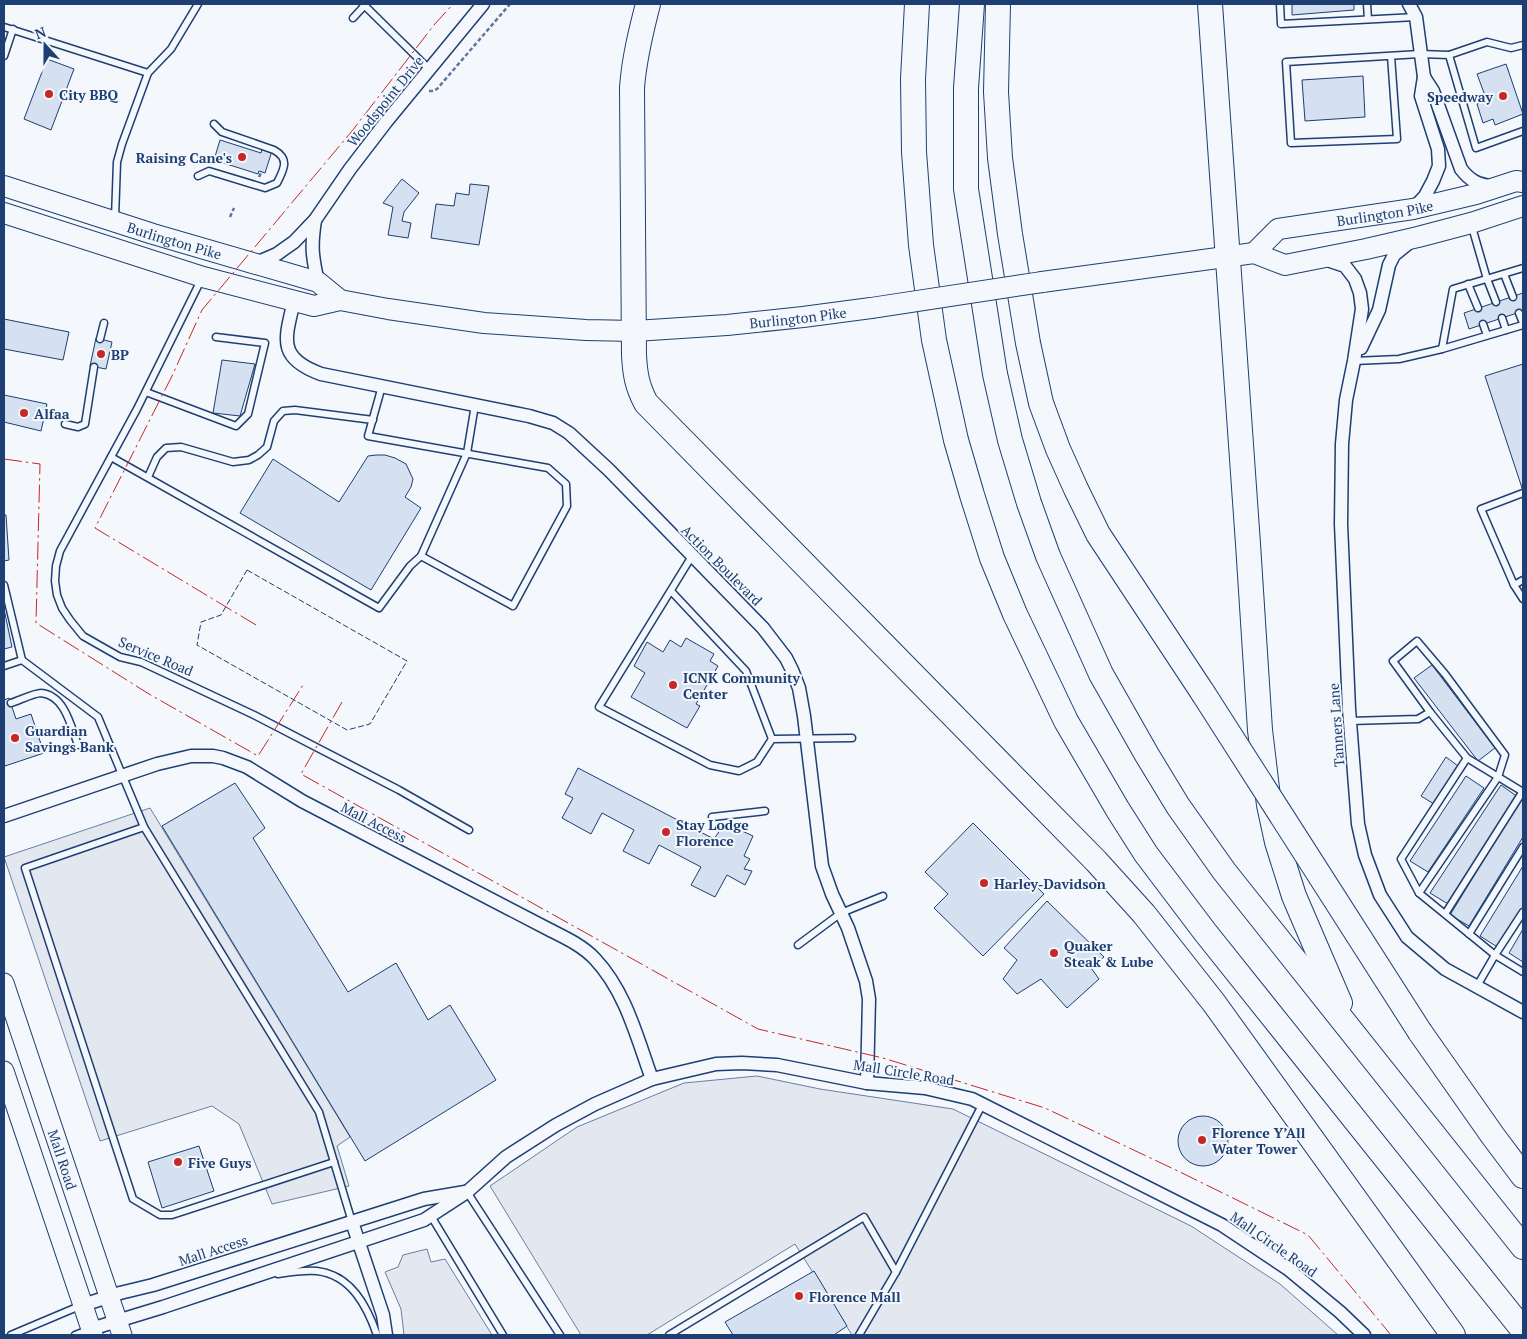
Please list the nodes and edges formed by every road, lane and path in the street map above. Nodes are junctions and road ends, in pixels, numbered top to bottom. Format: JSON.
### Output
{"nodes":[{"id":1,"x":198,"y":4,"type":"edge"},
{"id":2,"x":365,"y":4,"type":"edge"},
{"id":3,"x":483,"y":4,"type":"edge"},
{"id":4,"x":510,"y":4,"type":"edge"},
{"id":5,"x":648,"y":4,"type":"edge"},
{"id":6,"x":917,"y":4,"type":"edge"},
{"id":7,"x":972,"y":4,"type":"edge"},
{"id":8,"x":998,"y":4,"type":"edge"},
{"id":9,"x":1210,"y":4,"type":"edge"},
{"id":10,"x":1280,"y":4,"type":"edge"},
{"id":11,"x":1367,"y":4,"type":"edge"},
{"id":12,"x":1409,"y":4,"type":"edge"},
{"id":13,"x":1421,"y":4,"type":"edge"},
{"id":14,"x":1416,"y":17,"type":"junction"},
{"id":15,"x":353,"y":18,"type":"dead end"},
{"id":16,"x":1368,"y":19,"type":"junction"},
{"id":17,"x":4,"y":26,"type":"edge"},
{"id":18,"x":13,"y":29,"type":"junction"},
{"id":19,"x":1523,"y":47,"type":"edge"},
{"id":20,"x":1420,"y":54,"type":"junction"},
{"id":21,"x":1449,"y":55,"type":"junction"},
{"id":22,"x":4,"y":56,"type":"edge"},
{"id":23,"x":1391,"y":56,"type":"junction"},
{"id":24,"x":429,"y":70,"type":"junction"},
{"id":25,"x":148,"y":73,"type":"junction"},
{"id":26,"x":1424,"y":77,"type":"junction"},
{"id":27,"x":426,"y":90,"type":"dead end"},
{"id":28,"x":214,"y":124,"type":"dead end"},
{"id":29,"x":1523,"y":130,"type":"edge"},
{"id":30,"x":198,"y":176,"type":"dead end"},
{"id":31,"x":1523,"y":182,"type":"edge"},
{"id":32,"x":4,"y":186,"type":"edge"},
{"id":33,"x":1496,"y":188,"type":"junction"},
{"id":34,"x":1523,"y":206,"type":"edge"},
{"id":35,"x":234,"y":208,"type":"dead end"},
{"id":36,"x":1413,"y":208,"type":"junction"},
{"id":37,"x":4,"y":212,"type":"edge"},
{"id":38,"x":230,"y":217,"type":"dead end"},
{"id":39,"x":315,"y":220,"type":"junction"},
{"id":40,"x":115,"y":222,"type":"junction"},
{"id":41,"x":1471,"y":223,"type":"junction"},
{"id":42,"x":1418,"y":236,"type":"junction"},
{"id":43,"x":1254,"y":253,"type":"junction"},
{"id":44,"x":1228,"y":256,"type":"junction"},
{"id":45,"x":1322,"y":258,"type":"junction"},
{"id":46,"x":252,"y":264,"type":"junction"},
{"id":47,"x":1523,"y":268,"type":"edge"},
{"id":48,"x":1504,"y":274,"type":"junction"},
{"id":49,"x":203,"y":277,"type":"junction"},
{"id":50,"x":1487,"y":279,"type":"junction"},
{"id":51,"x":318,"y":282,"type":"junction"},
{"id":52,"x":1468,"y":284,"type":"junction"},
{"id":53,"x":1513,"y":296,"type":"dead end"},
{"id":54,"x":340,"y":300,"type":"junction"},
{"id":55,"x":294,"y":302,"type":"junction"},
{"id":56,"x":1496,"y":302,"type":"dead end"},
{"id":57,"x":1478,"y":308,"type":"dead end"},
{"id":58,"x":1519,"y":313,"type":"dead end"},
{"id":59,"x":1502,"y":318,"type":"dead end"},
{"id":60,"x":104,"y":323,"type":"dead end"},
{"id":61,"x":1483,"y":324,"type":"dead end"},
{"id":62,"x":1523,"y":324,"type":"edge"},
{"id":63,"x":1506,"y":330,"type":"junction"},
{"id":64,"x":635,"y":331,"type":"junction"},
{"id":65,"x":1487,"y":336,"type":"junction"},
{"id":66,"x":216,"y":337,"type":"dead end"},
{"id":67,"x":100,"y":339,"type":"dead end"},
{"id":68,"x":1442,"y":349,"type":"junction"},
{"id":69,"x":1354,"y":361,"type":"junction"},
{"id":70,"x":94,"y":367,"type":"dead end"},
{"id":71,"x":382,"y":386,"type":"junction"},
{"id":72,"x":146,"y":392,"type":"junction"},
{"id":73,"x":475,"y":405,"type":"junction"},
{"id":74,"x":373,"y":420,"type":"junction"},
{"id":75,"x":65,"y":424,"type":"dead end"},
{"id":76,"x":467,"y":454,"type":"junction"},
{"id":77,"x":111,"y":456,"type":"junction"},
{"id":78,"x":148,"y":477,"type":"junction"},
{"id":79,"x":1523,"y":493,"type":"edge"},
{"id":80,"x":421,"y":556,"type":"junction"},
{"id":81,"x":692,"y":556,"type":"junction"},
{"id":82,"x":1523,"y":580,"type":"edge"},
{"id":83,"x":4,"y":585,"type":"edge"},
{"id":84,"x":1514,"y":585,"type":"junction"},
{"id":85,"x":671,"y":590,"type":"junction"},
{"id":86,"x":1523,"y":599,"type":"edge"},
{"id":87,"x":22,"y":660,"type":"junction"},
{"id":88,"x":4,"y":666,"type":"edge"},
{"id":89,"x":11,"y":704,"type":"dead end"},
{"id":90,"x":1430,"y":712,"type":"junction"},
{"id":91,"x":1350,"y":721,"type":"junction"},
{"id":92,"x":806,"y":738,"type":"junction"},
{"id":93,"x":852,"y":738,"type":"dead end"},
{"id":94,"x":772,"y":739,"type":"junction"},
{"id":95,"x":78,"y":745,"type":"dead end"},
{"id":96,"x":1467,"y":758,"type":"junction"},
{"id":97,"x":123,"y":776,"type":"junction"},
{"id":98,"x":1498,"y":777,"type":"junction"},
{"id":99,"x":1523,"y":791,"type":"edge"},
{"id":100,"x":765,"y":811,"type":"dead end"},
{"id":101,"x":4,"y":816,"type":"edge"},
{"id":102,"x":712,"y":816,"type":"dead end"},
{"id":103,"x":144,"y":827,"type":"junction"},
{"id":104,"x":469,"y":830,"type":"dead end"},
{"id":105,"x":1523,"y":847,"type":"edge"},
{"id":106,"x":1418,"y":893,"type":"junction"},
{"id":107,"x":883,"y":896,"type":"dead end"},
{"id":108,"x":1523,"y":912,"type":"edge"},
{"id":109,"x":841,"y":913,"type":"junction"},
{"id":110,"x":1445,"y":914,"type":"junction"},
{"id":111,"x":1469,"y":934,"type":"junction"},
{"id":112,"x":798,"y":945,"type":"dead end"},
{"id":113,"x":1495,"y":955,"type":"junction"},
{"id":114,"x":1523,"y":972,"type":"edge"},
{"id":115,"x":4,"y":983,"type":"edge"},
{"id":116,"x":1477,"y":986,"type":"junction"},
{"id":117,"x":1523,"y":1012,"type":"edge"},
{"id":118,"x":1349,"y":1026,"type":"junction"},
{"id":119,"x":4,"y":1071,"type":"edge"},
{"id":120,"x":652,"y":1079,"type":"junction"},
{"id":121,"x":868,"y":1083,"type":"junction"},
{"id":122,"x":982,"y":1105,"type":"junction"},
{"id":123,"x":334,"y":1162,"type":"junction"},
{"id":124,"x":1523,"y":1176,"type":"edge"},
{"id":125,"x":467,"y":1192,"type":"junction"},
{"id":126,"x":431,"y":1216,"type":"junction"},
{"id":127,"x":352,"y":1222,"type":"junction"},
{"id":128,"x":359,"y":1242,"type":"junction"},
{"id":129,"x":1523,"y":1247,"type":"edge"},
{"id":130,"x":896,"y":1272,"type":"junction"},
{"id":131,"x":257,"y":1276,"type":"junction"},
{"id":132,"x":110,"y":1297,"type":"junction"},
{"id":133,"x":83,"y":1305,"type":"junction"},
{"id":134,"x":120,"y":1328,"type":"edge"},
{"id":135,"x":1523,"y":1330,"type":"edge"},
{"id":136,"x":87,"y":1333,"type":"edge"},
{"id":137,"x":10,"y":1335,"type":"edge"},
{"id":138,"x":377,"y":1335,"type":"edge"},
{"id":139,"x":386,"y":1335,"type":"edge"},
{"id":140,"x":503,"y":1335,"type":"edge"},
{"id":141,"x":560,"y":1335,"type":"edge"},
{"id":142,"x":669,"y":1335,"type":"edge"},
{"id":143,"x":859,"y":1335,"type":"edge"},
{"id":144,"x":1364,"y":1335,"type":"edge"},
{"id":145,"x":1453,"y":1335,"type":"edge"}],
"edges":[{"from":1,"to":25,"type":"lane"},
{"from":2,"to":15,"type":"lane"},
{"from":2,"to":24,"type":"lane"},
{"from":3,"to":24,"type":"street","name":"Woodspoint Drive"},
{"from":4,"to":27,"type":"path"},
{"from":5,"to":64,"type":"highway"},
{"from":6,"to":135,"type":"highway"},
{"from":7,"to":118,"type":"highway"},
{"from":8,"to":124,"type":"highway","bridge":true},
{"from":9,"to":44,"type":"highway"},
{"from":10,"to":16,"type":"lane"},
{"from":11,"to":16,"type":"lane"},
{"from":12,"to":14,"type":"street"},
{"from":13,"to":14,"type":"street"},
{"from":14,"to":16,"type":"lane"},
{"from":14,"to":20,"type":"street"},
{"from":17,"to":18,"type":"lane"},
{"from":18,"to":22,"type":"lane"},
{"from":18,"to":25,"type":"lane"},
{"from":19,"to":21,"type":"lane"},
{"from":20,"to":21,"type":"lane"},
{"from":20,"to":23,"type":"lane"},
{"from":20,"to":26,"type":"street"},
{"from":21,"to":29,"type":"lane"},
{"from":23,"to":23,"type":"lane"},
{"from":24,"to":39,"type":"street","name":"Woodspoint Drive"},
{"from":25,"to":40,"type":"lane"},
{"from":26,"to":33,"type":"street"},
{"from":26,"to":36,"type":"street"},
{"from":28,"to":30,"type":"lane"},
{"from":31,"to":33,"type":"main road","name":"Burlington Pike"},
{"from":32,"to":40,"type":"main road","name":"Burlington Pike"},
{"from":33,"to":36,"type":"main road","name":"Burlington Pike"},
{"from":34,"to":41,"type":"main road","name":"Burlington Pike"},
{"from":35,"to":38,"type":"path"},
{"from":36,"to":43,"type":"main road","name":"Burlington Pike"},
{"from":37,"to":49,"type":"main road","name":"Burlington Pike"},
{"from":39,"to":46,"type":"street","name":"Woodspoint Drive"},
{"from":39,"to":51,"type":"street","name":"Woodspoint Drive"},
{"from":40,"to":46,"type":"main road","name":"Burlington Pike"},
{"from":41,"to":42,"type":"main road","name":"Burlington Pike"},
{"from":41,"to":50,"type":"lane"},
{"from":42,"to":45,"type":"main road","name":"Burlington Pike"},
{"from":42,"to":69,"type":"street","name":"Tanners Lane"},
{"from":43,"to":44,"type":"main road","name":"Burlington Pike"},
{"from":43,"to":45,"type":"main road","name":"Burlington Pike"},
{"from":44,"to":64,"type":"main road","name":"Burlington Pike","bridge":true},
{"from":44,"to":118,"type":"highway"},
{"from":45,"to":69,"type":"street","name":"Tanners Lane"},
{"from":46,"to":51,"type":"main road","name":"Burlington Pike"},
{"from":47,"to":48,"type":"lane"},
{"from":48,"to":50,"type":"lane"},
{"from":48,"to":53,"type":"lane"},
{"from":49,"to":55,"type":"main road","name":"Burlington Pike"},
{"from":49,"to":72,"type":"lane","name":"Service Road"},
{"from":50,"to":52,"type":"lane"},
{"from":50,"to":56,"type":"lane"},
{"from":51,"to":54,"type":"main road","name":"Burlington Pike"},
{"from":52,"to":57,"type":"lane"},
{"from":52,"to":68,"type":"lane"},
{"from":54,"to":55,"type":"main road","name":"Burlington Pike"},
{"from":54,"to":64,"type":"main road","name":"Burlington Pike"},
{"from":55,"to":71,"type":"street","name":"Action Boulevard"},
{"from":58,"to":62,"type":"lane"},
{"from":59,"to":63,"type":"lane"},
{"from":60,"to":67,"type":"lane"},
{"from":61,"to":65,"type":"lane"},
{"from":62,"to":63,"type":"lane"},
{"from":63,"to":65,"type":"lane"},
{"from":64,"to":145,"type":"highway"},
{"from":65,"to":68,"type":"lane"},
{"from":66,"to":72,"type":"lane"},
{"from":68,"to":69,"type":"lane"},
{"from":69,"to":91,"type":"street","name":"Tanners Lane"},
{"from":70,"to":75,"type":"lane"},
{"from":71,"to":73,"type":"street","name":"Action Boulevard"},
{"from":71,"to":74,"type":"lane"},
{"from":72,"to":77,"type":"lane","name":"Service Road"},
{"from":73,"to":76,"type":"lane"},
{"from":73,"to":81,"type":"street","name":"Action Boulevard"},
{"from":74,"to":76,"type":"lane"},
{"from":74,"to":78,"type":"lane"},
{"from":76,"to":80,"type":"lane"},
{"from":76,"to":80,"type":"lane"},
{"from":77,"to":78,"type":"lane"},
{"from":77,"to":104,"type":"lane","name":"Service Road"},
{"from":78,"to":80,"type":"lane"},
{"from":79,"to":84,"type":"lane"},
{"from":81,"to":85,"type":"lane"},
{"from":81,"to":92,"type":"street","name":"Action Boulevard"},
{"from":82,"to":84,"type":"lane"},
{"from":83,"to":87,"type":"lane"},
{"from":84,"to":86,"type":"lane"},
{"from":85,"to":94,"type":"lane"},
{"from":85,"to":94,"type":"lane"},
{"from":87,"to":88,"type":"lane"},
{"from":87,"to":97,"type":"lane"},
{"from":89,"to":95,"type":"lane"},
{"from":90,"to":91,"type":"lane"},
{"from":90,"to":96,"type":"lane"},
{"from":90,"to":98,"type":"lane"},
{"from":91,"to":116,"type":"street","name":"Tanners Lane"},
{"from":92,"to":93,"type":"lane"},
{"from":92,"to":94,"type":"lane"},
{"from":92,"to":109,"type":"street","name":"Action Boulevard"},
{"from":96,"to":98,"type":"lane"},
{"from":96,"to":106,"type":"lane"},
{"from":97,"to":101,"type":"street","name":"Mall Access"},
{"from":97,"to":103,"type":"lane"},
{"from":97,"to":120,"type":"street","name":"Mall Access"},
{"from":98,"to":99,"type":"lane"},
{"from":98,"to":106,"type":"lane"},
{"from":99,"to":110,"type":"lane"},
{"from":100,"to":102,"type":"lane"},
{"from":103,"to":123,"type":"lane"},
{"from":103,"to":123,"type":"lane"},
{"from":105,"to":111,"type":"lane"},
{"from":106,"to":110,"type":"lane"},
{"from":107,"to":109,"type":"lane"},
{"from":108,"to":113,"type":"lane"},
{"from":109,"to":112,"type":"lane"},
{"from":109,"to":121,"type":"street","name":"Action Boulevard"},
{"from":110,"to":111,"type":"lane"},
{"from":111,"to":113,"type":"lane"},
{"from":113,"to":114,"type":"lane"},
{"from":113,"to":116,"type":"lane"},
{"from":115,"to":132,"type":"main road","name":"Mall Road"},
{"from":116,"to":117,"type":"street","name":"Tanners Lane"},
{"from":118,"to":129,"type":"highway"},
{"from":119,"to":133,"type":"main road","name":"Mall Road"},
{"from":120,"to":121,"type":"street","name":"Mall Circle Road"},
{"from":120,"to":125,"type":"street","name":"Mall Circle Road"},
{"from":121,"to":122,"type":"street","name":"Mall Circle Road"},
{"from":122,"to":130,"type":"lane"},
{"from":122,"to":144,"type":"street","name":"Mall Circle Road"},
{"from":123,"to":127,"type":"lane"},
{"from":125,"to":126,"type":"street","name":"Mall Circle Road"},
{"from":125,"to":127,"type":"street"},
{"from":125,"to":141,"type":"lane"},
{"from":126,"to":128,"type":"street","name":"Mall Circle Road"},
{"from":126,"to":140,"type":"lane"},
{"from":127,"to":128,"type":"street"},
{"from":127,"to":132,"type":"street","name":"Mall Access"},
{"from":128,"to":131,"type":"street"},
{"from":128,"to":139,"type":"street"},
{"from":130,"to":142,"type":"lane"},
{"from":130,"to":143,"type":"lane"},
{"from":131,"to":134,"type":"street"},
{"from":131,"to":138,"type":"lane"},
{"from":132,"to":133,"type":"street","name":"Mall Access"},
{"from":132,"to":134,"type":"main road","name":"Mall Road"},
{"from":133,"to":136,"type":"main road","name":"Mall Road"},
{"from":133,"to":137,"type":"lane"},
{"from":134,"to":136,"type":"street"}]}
